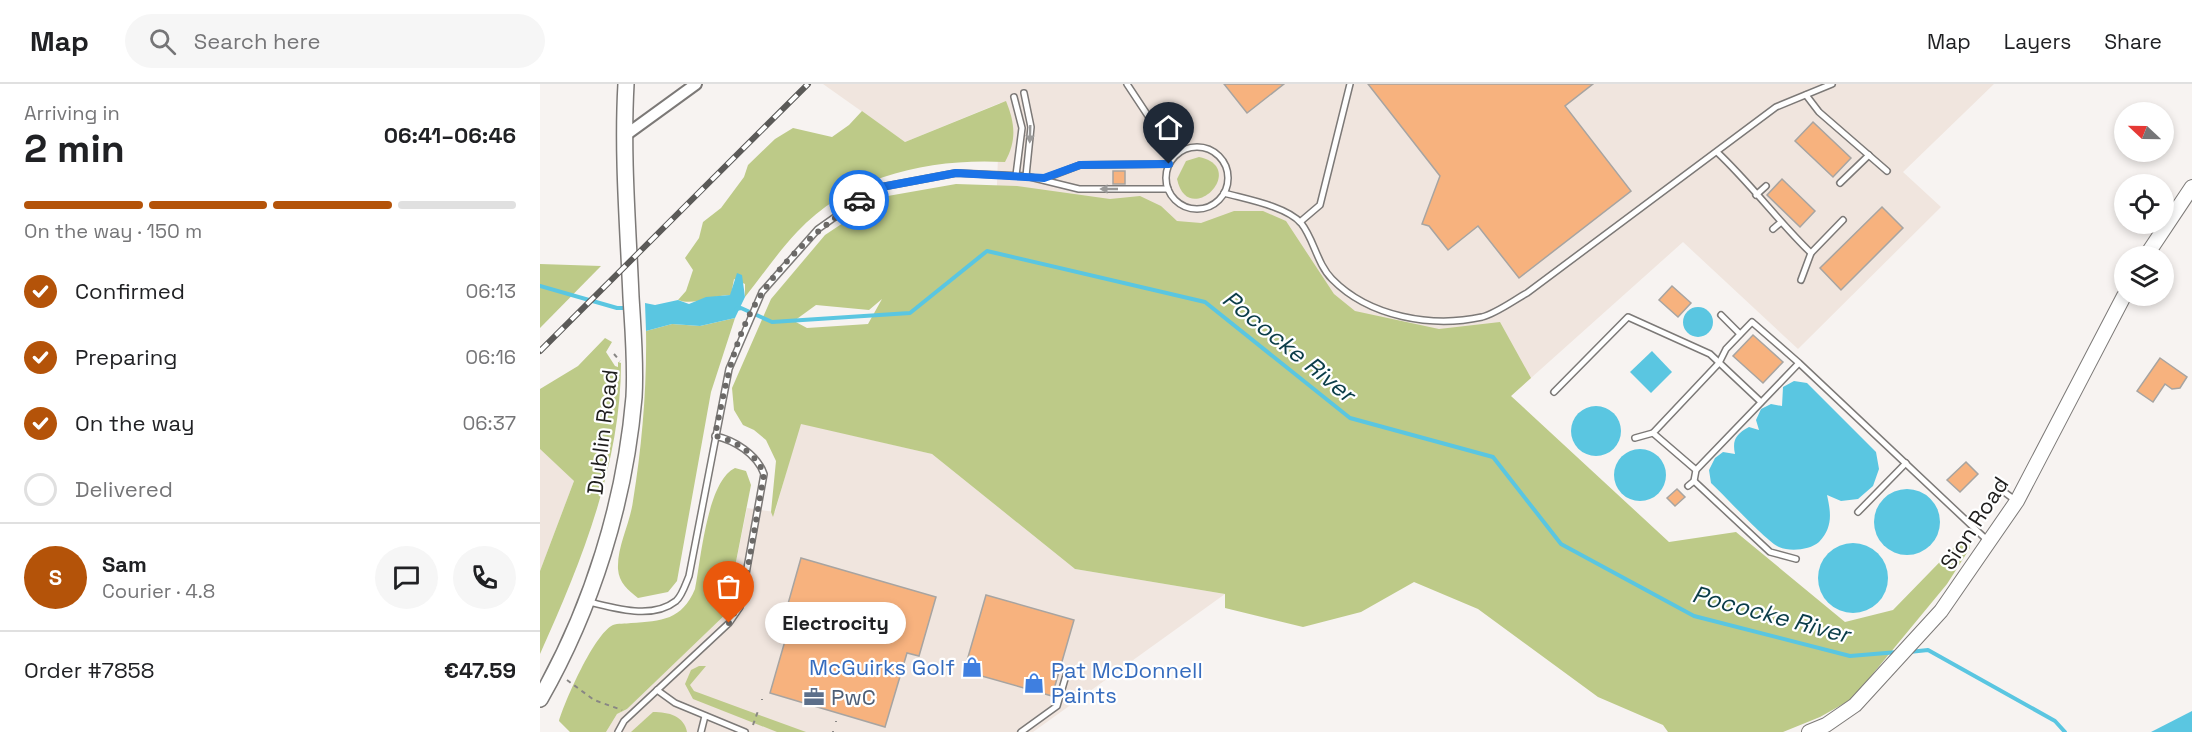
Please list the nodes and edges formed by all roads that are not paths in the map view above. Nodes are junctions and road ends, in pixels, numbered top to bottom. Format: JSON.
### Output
{"nodes":[{"id":1,"x":626,"y":84,"type":"edge"},
{"id":2,"x":696,"y":84,"type":"edge"},
{"id":3,"x":1127,"y":84,"type":"edge"},
{"id":4,"x":1350,"y":84,"type":"edge"},
{"id":5,"x":1832,"y":84,"type":"edge"},
{"id":6,"x":1024,"y":93,"type":"dead end"},
{"id":7,"x":1806,"y":95,"type":"junction"},
{"id":8,"x":1014,"y":97,"type":"dead end"},
{"id":9,"x":623,"y":137,"type":"junction"},
{"id":10,"x":1179,"y":152,"type":"junction"},
{"id":11,"x":1717,"y":152,"type":"junction"},
{"id":12,"x":1869,"y":155,"type":"junction"},
{"id":13,"x":1169,"y":164,"type":"junction"},
{"id":14,"x":1887,"y":171,"type":"dead end"},
{"id":15,"x":1016,"y":175,"type":"junction"},
{"id":16,"x":1026,"y":176,"type":"junction"},
{"id":17,"x":1044,"y":178,"type":"junction"},
{"id":18,"x":1840,"y":183,"type":"dead end"},
{"id":19,"x":1766,"y":186,"type":"dead end"},
{"id":20,"x":2192,"y":187,"type":"edge"},
{"id":21,"x":1168,"y":189,"type":"junction"},
{"id":22,"x":1224,"y":193,"type":"junction"},
{"id":23,"x":1756,"y":195,"type":"junction"},
{"id":24,"x":1843,"y":220,"type":"dead end"},
{"id":25,"x":1300,"y":222,"type":"junction"},
{"id":26,"x":1780,"y":223,"type":"junction"},
{"id":27,"x":1773,"y":229,"type":"dead end"},
{"id":28,"x":2153,"y":246,"type":"edge"},
{"id":29,"x":1811,"y":253,"type":"junction"},
{"id":30,"x":1801,"y":280,"type":"dead end"},
{"id":31,"x":2119,"y":306,"type":"edge"},
{"id":32,"x":1721,"y":315,"type":"dead end"},
{"id":33,"x":1740,"y":334,"type":"junction"},
{"id":34,"x":1719,"y":363,"type":"junction"},
{"id":35,"x":1799,"y":363,"type":"junction"},
{"id":36,"x":1554,"y":392,"type":"dead end"},
{"id":37,"x":1761,"y":402,"type":"junction"},
{"id":38,"x":1653,"y":433,"type":"junction"},
{"id":39,"x":715,"y":436,"type":"junction"},
{"id":40,"x":1635,"y":438,"type":"dead end"},
{"id":41,"x":1906,"y":463,"type":"junction"},
{"id":42,"x":1696,"y":470,"type":"junction"},
{"id":43,"x":1694,"y":480,"type":"junction"},
{"id":44,"x":1688,"y":486,"type":"dead end"},
{"id":45,"x":2000,"y":489,"type":"dead end"},
{"id":46,"x":2017,"y":501,"type":"junction"},
{"id":47,"x":1858,"y":512,"type":"dead end"},
{"id":48,"x":1989,"y":542,"type":"junction"},
{"id":49,"x":1796,"y":559,"type":"dead end"},
{"id":50,"x":588,"y":602,"type":"junction"},
{"id":51,"x":1067,"y":672,"type":"dead end"},
{"id":52,"x":657,"y":690,"type":"junction"},
{"id":53,"x":540,"y":699,"type":"edge"},
{"id":54,"x":705,"y":716,"type":"junction"},
{"id":55,"x":618,"y":732,"type":"edge"},
{"id":56,"x":701,"y":732,"type":"edge"},
{"id":57,"x":745,"y":732,"type":"edge"},
{"id":58,"x":1021,"y":732,"type":"edge"},
{"id":59,"x":1809,"y":732,"type":"edge"}],
"edges":[{"from":1,"to":9,"type":"main road","name":"Dublin Road"},
{"from":2,"to":9,"type":"street"},
{"from":3,"to":10,"type":"lane"},
{"from":4,"to":25,"type":"lane"},
{"from":5,"to":7,"type":"lane"},
{"from":6,"to":16,"type":"lane","one_way":true},
{"from":7,"to":11,"type":"lane"},
{"from":7,"to":12,"type":"lane"},
{"from":8,"to":15,"type":"lane"},
{"from":9,"to":50,"type":"main road","name":"Dublin Road"},
{"from":10,"to":13,"type":"lane"},
{"from":10,"to":22,"type":"lane"},
{"from":11,"to":23,"type":"lane"},
{"from":11,"to":25,"type":"lane"},
{"from":12,"to":14,"type":"lane"},
{"from":12,"to":18,"type":"lane"},
{"from":13,"to":17,"type":"lane"},
{"from":13,"to":21,"type":"lane"},
{"from":15,"to":16,"type":"lane"},
{"from":15,"to":39,"type":"lane"},
{"from":16,"to":17,"type":"lane"},
{"from":21,"to":17,"type":"lane","one_way":true},
{"from":19,"to":23,"type":"lane"},
{"from":20,"to":28,"type":"street"},
{"from":21,"to":22,"type":"lane"},
{"from":22,"to":25,"type":"lane"},
{"from":23,"to":26,"type":"lane"},
{"from":24,"to":29,"type":"lane"},
{"from":26,"to":27,"type":"lane"},
{"from":26,"to":29,"type":"lane"},
{"from":29,"to":30,"type":"lane"},
{"from":31,"to":46,"type":"street","name":"Sion Road"},
{"from":32,"to":33,"type":"lane"},
{"from":33,"to":34,"type":"lane"},
{"from":33,"to":35,"type":"lane"},
{"from":34,"to":36,"type":"lane"},
{"from":34,"to":37,"type":"lane"},
{"from":34,"to":38,"type":"lane"},
{"from":35,"to":37,"type":"lane"},
{"from":35,"to":41,"type":"lane"},
{"from":37,"to":42,"type":"lane"},
{"from":38,"to":40,"type":"lane"},
{"from":38,"to":42,"type":"lane"},
{"from":39,"to":50,"type":"lane"},
{"from":39,"to":52,"type":"lane"},
{"from":41,"to":47,"type":"lane"},
{"from":41,"to":48,"type":"lane"},
{"from":42,"to":43,"type":"lane"},
{"from":43,"to":44,"type":"lane"},
{"from":43,"to":49,"type":"lane"},
{"from":45,"to":46,"type":"lane"},
{"from":46,"to":48,"type":"street","name":"Sion Road"},
{"from":48,"to":59,"type":"street","name":"Sion Road"},
{"from":50,"to":53,"type":"main road","name":"Dublin Road"},
{"from":51,"to":58,"type":"lane"},
{"from":52,"to":54,"type":"lane"},
{"from":52,"to":55,"type":"lane"},
{"from":54,"to":56,"type":"lane"},
{"from":54,"to":57,"type":"lane"}]}
